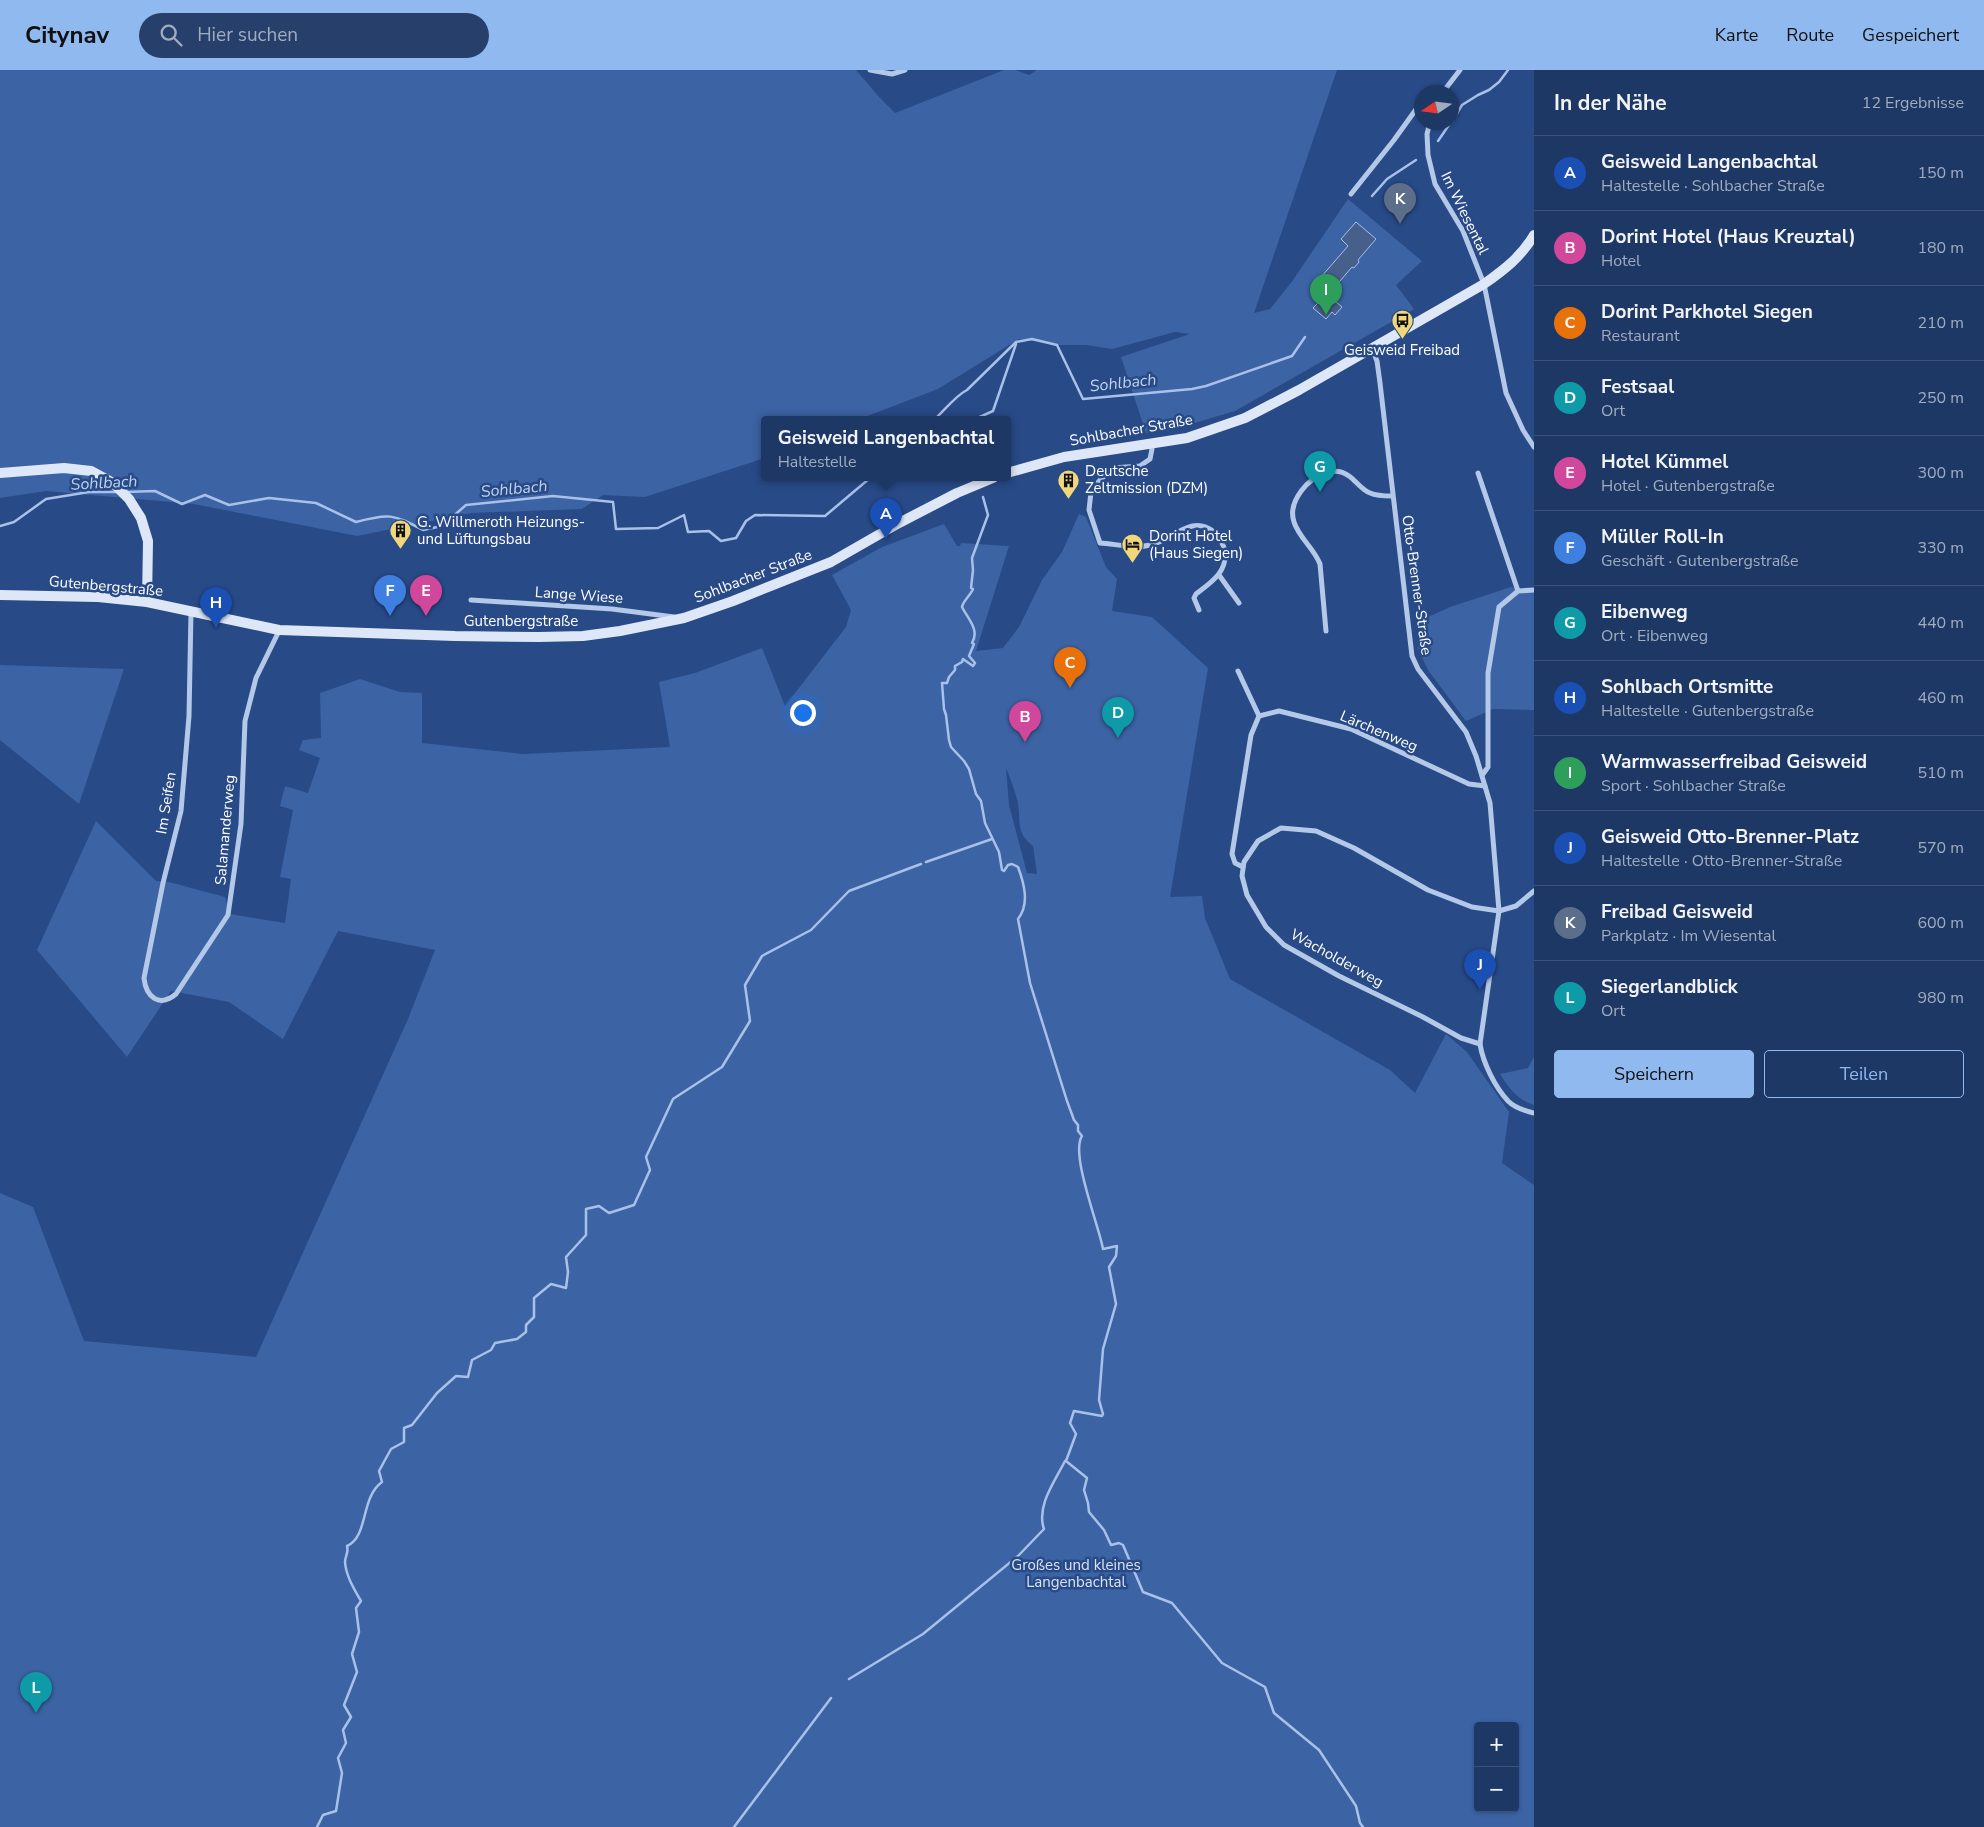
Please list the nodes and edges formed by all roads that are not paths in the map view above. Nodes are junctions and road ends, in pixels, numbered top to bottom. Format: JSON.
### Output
{"nodes":[{"id":1,"x":870,"y":70,"type":"edge"},
{"id":2,"x":905,"y":70,"type":"edge"},
{"id":3,"x":1460,"y":70,"type":"edge"},
{"id":4,"x":1448,"y":85,"type":"edge"},
{"id":5,"x":1414,"y":111,"type":"edge"},
{"id":6,"x":1428,"y":130,"type":"edge"},
{"id":7,"x":1351,"y":194,"type":"dead end"},
{"id":8,"x":1534,"y":235,"type":"edge"},
{"id":9,"x":1484,"y":284,"type":"junction"},
{"id":10,"x":1372,"y":349,"type":"junction"},
{"id":11,"x":1151,"y":443,"type":"junction"},
{"id":12,"x":1534,"y":447,"type":"edge"},
{"id":13,"x":0,"y":473,"type":"edge"},
{"id":14,"x":1011,"y":473,"type":"edge"},
{"id":15,"x":1478,"y":473,"type":"dead end"},
{"id":16,"x":986,"y":481,"type":"edge"},
{"id":17,"x":1392,"y":496,"type":"junction"},
{"id":18,"x":1219,"y":575,"type":"junction"},
{"id":19,"x":1534,"y":590,"type":"edge"},
{"id":20,"x":1518,"y":592,"type":"junction"},
{"id":21,"x":0,"y":595,"type":"edge"},
{"id":22,"x":471,"y":600,"type":"dead end"},
{"id":23,"x":147,"y":602,"type":"junction"},
{"id":24,"x":1239,"y":603,"type":"dead end"},
{"id":25,"x":1198,"y":610,"type":"dead end"},
{"id":26,"x":190,"y":612,"type":"junction"},
{"id":27,"x":684,"y":618,"type":"junction"},
{"id":28,"x":279,"y":630,"type":"junction"},
{"id":29,"x":1326,"y":631,"type":"dead end"},
{"id":30,"x":1238,"y":671,"type":"dead end"},
{"id":31,"x":1259,"y":716,"type":"junction"},
{"id":32,"x":1482,"y":774,"type":"junction"},
{"id":33,"x":1485,"y":786,"type":"junction"},
{"id":34,"x":1243,"y":867,"type":"junction"},
{"id":35,"x":1534,"y":891,"type":"edge"},
{"id":36,"x":1499,"y":911,"type":"junction"},
{"id":37,"x":150,"y":995,"type":"joint"},
{"id":38,"x":1480,"y":1044,"type":"junction"},
{"id":39,"x":1531,"y":1112,"type":"edge"}],
"edges":[{"from":1,"to":2,"type":"street"},
{"from":3,"to":4,"type":"street"},
{"from":5,"to":7,"type":"street"},
{"from":6,"to":9,"type":"street","name":"Im Wiesental"},
{"from":8,"to":9,"type":"street","name":"Sohlbacher Straße"},
{"from":9,"to":10,"type":"street","name":"Sohlbacher Straße"},
{"from":9,"to":12,"type":"street","name":"Im Wiesental"},
{"from":10,"to":11,"type":"street","name":"Sohlbacher Straße"},
{"from":10,"to":17,"type":"street","name":"Otto-Brenner-Straße"},
{"from":11,"to":14,"type":"street","name":"Sohlbacher Straße"},
{"from":11,"to":18,"type":"street"},
{"from":13,"to":23,"type":"street"},
{"from":15,"to":20,"type":"street"},
{"from":16,"to":27,"type":"street","name":"Sohlbacher Straße"},
{"from":17,"to":29,"type":"street"},
{"from":17,"to":32,"type":"street","name":"Otto-Brenner-Straße"},
{"from":18,"to":24,"type":"street"},
{"from":18,"to":25,"type":"street"},
{"from":19,"to":20,"type":"street"},
{"from":20,"to":32,"type":"street"},
{"from":21,"to":23,"type":"street","name":"Gutenbergstraße"},
{"from":22,"to":27,"type":"street","name":"Lange Wiese"},
{"from":23,"to":26,"type":"street","name":"Gutenbergstraße"},
{"from":26,"to":28,"type":"street","name":"Gutenbergstraße"},
{"from":26,"to":37,"type":"street","name":"Im Seifen"},
{"from":27,"to":28,"type":"street","name":"Gutenbergstraße"},
{"from":28,"to":37,"type":"street","name":"Salamanderweg"},
{"from":30,"to":31,"type":"street"},
{"from":31,"to":33,"type":"street","name":"Lärchenweg"},
{"from":31,"to":34,"type":"street"},
{"from":32,"to":33,"type":"street","name":"Otto-Brenner-Straße"},
{"from":33,"to":36,"type":"street","name":"Otto-Brenner-Straße"},
{"from":34,"to":36,"type":"street"},
{"from":34,"to":38,"type":"street","name":"Wacholderweg"},
{"from":35,"to":36,"type":"street"},
{"from":36,"to":38,"type":"street","name":"Otto-Brenner-Straße"},
{"from":38,"to":39,"type":"street"}]}
